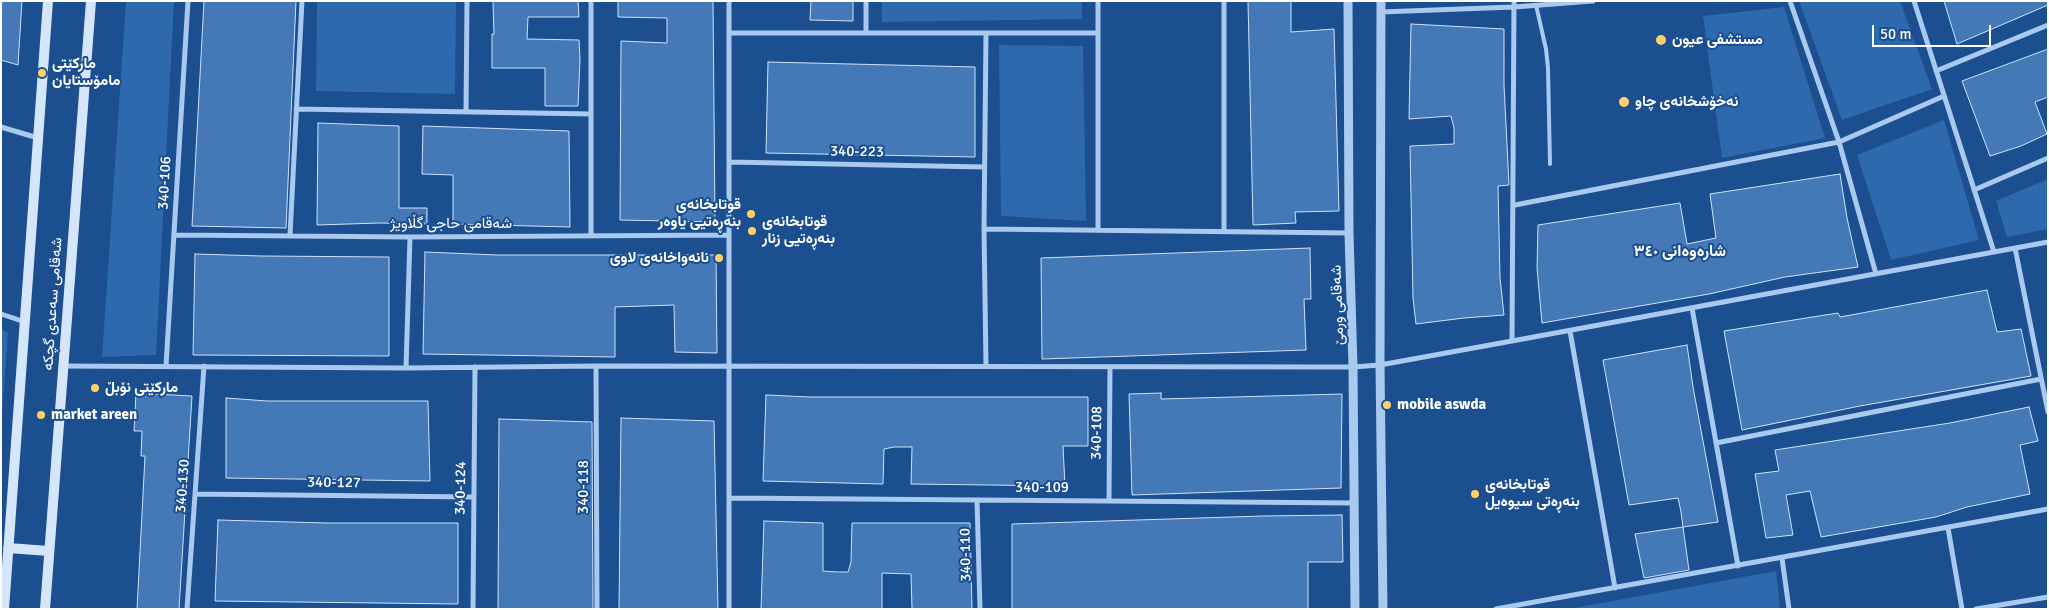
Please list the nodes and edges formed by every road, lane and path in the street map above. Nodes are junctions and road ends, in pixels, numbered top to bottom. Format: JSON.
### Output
{"nodes":[{"id":1,"x":48,"y":1,"type":"edge"},
{"id":2,"x":91,"y":1,"type":"edge"},
{"id":3,"x":188,"y":1,"type":"edge"},
{"id":4,"x":302,"y":1,"type":"edge"},
{"id":5,"x":467,"y":1,"type":"edge"},
{"id":6,"x":591,"y":1,"type":"edge"},
{"id":7,"x":729,"y":1,"type":"edge"},
{"id":8,"x":866,"y":1,"type":"edge"},
{"id":9,"x":1098,"y":1,"type":"edge"},
{"id":10,"x":1224,"y":1,"type":"edge"},
{"id":11,"x":1348,"y":1,"type":"edge"},
{"id":12,"x":1381,"y":1,"type":"edge"},
{"id":13,"x":1592,"y":1,"type":"edge"},
{"id":14,"x":1790,"y":1,"type":"edge"},
{"id":15,"x":1914,"y":1,"type":"edge"},
{"id":16,"x":1514,"y":4,"type":"edge"},
{"id":17,"x":1536,"y":5,"type":"junction"},
{"id":18,"x":1381,"y":12,"type":"junction"},
{"id":19,"x":2048,"y":25,"type":"edge"},
{"id":20,"x":729,"y":33,"type":"junction"},
{"id":21,"x":866,"y":33,"type":"junction"},
{"id":22,"x":986,"y":33,"type":"junction"},
{"id":23,"x":1098,"y":33,"type":"junction"},
{"id":24,"x":1936,"y":71,"type":"junction"},
{"id":25,"x":1944,"y":96,"type":"junction"},
{"id":26,"x":296,"y":109,"type":"junction"},
{"id":27,"x":466,"y":112,"type":"junction"},
{"id":28,"x":591,"y":114,"type":"junction"},
{"id":29,"x":1,"y":127,"type":"edge"},
{"id":30,"x":38,"y":138,"type":"junction"},
{"id":31,"x":1840,"y":142,"type":"junction"},
{"id":32,"x":2048,"y":158,"type":"edge"},
{"id":33,"x":729,"y":162,"type":"junction"},
{"id":34,"x":1550,"y":164,"type":"dead end"},
{"id":35,"x":984,"y":167,"type":"junction"},
{"id":36,"x":1974,"y":190,"type":"junction"},
{"id":37,"x":1514,"y":206,"type":"junction"},
{"id":38,"x":984,"y":229,"type":"junction"},
{"id":39,"x":1098,"y":230,"type":"junction"},
{"id":40,"x":1224,"y":232,"type":"junction"},
{"id":41,"x":1349,"y":233,"type":"junction"},
{"id":42,"x":174,"y":235,"type":"junction"},
{"id":43,"x":290,"y":235,"type":"junction"},
{"id":44,"x":590,"y":235,"type":"junction"},
{"id":45,"x":729,"y":235,"type":"junction"},
{"id":46,"x":410,"y":237,"type":"junction"},
{"id":47,"x":2048,"y":242,"type":"edge"},
{"id":48,"x":2015,"y":248,"type":"junction"},
{"id":49,"x":1994,"y":252,"type":"junction"},
{"id":50,"x":1876,"y":274,"type":"junction"},
{"id":51,"x":1692,"y":308,"type":"junction"},
{"id":52,"x":1,"y":314,"type":"edge"},
{"id":53,"x":25,"y":322,"type":"junction"},
{"id":54,"x":1570,"y":330,"type":"junction"},
{"id":55,"x":1512,"y":341,"type":"junction"},
{"id":56,"x":1380,"y":365,"type":"junction"},
{"id":57,"x":63,"y":366,"type":"junction"},
{"id":58,"x":166,"y":366,"type":"junction"},
{"id":59,"x":204,"y":366,"type":"junction"},
{"id":60,"x":596,"y":366,"type":"junction"},
{"id":61,"x":729,"y":366,"type":"junction"},
{"id":62,"x":986,"y":366,"type":"junction"},
{"id":63,"x":1110,"y":366,"type":"junction"},
{"id":64,"x":475,"y":367,"type":"junction"},
{"id":65,"x":406,"y":368,"type":"junction"},
{"id":66,"x":1353,"y":368,"type":"junction"},
{"id":67,"x":2041,"y":379,"type":"junction"},
{"id":68,"x":2048,"y":412,"type":"edge"},
{"id":69,"x":1716,"y":443,"type":"junction"},
{"id":70,"x":195,"y":494,"type":"junction"},
{"id":71,"x":473,"y":497,"type":"junction"},
{"id":72,"x":729,"y":498,"type":"junction"},
{"id":73,"x":977,"y":500,"type":"junction"},
{"id":74,"x":1109,"y":501,"type":"junction"},
{"id":75,"x":1354,"y":503,"type":"junction"},
{"id":76,"x":2048,"y":509,"type":"edge"},
{"id":77,"x":1948,"y":528,"type":"junction"},
{"id":78,"x":8,"y":548,"type":"junction"},
{"id":79,"x":49,"y":551,"type":"junction"},
{"id":80,"x":1782,"y":558,"type":"junction"},
{"id":81,"x":1738,"y":566,"type":"junction"},
{"id":82,"x":1614,"y":588,"type":"junction"},
{"id":83,"x":2048,"y":596,"type":"edge"},
{"id":84,"x":1526,"y":606,"type":"edge"},
{"id":85,"x":4,"y":609,"type":"edge"},
{"id":86,"x":45,"y":609,"type":"edge"},
{"id":87,"x":188,"y":609,"type":"edge"},
{"id":88,"x":473,"y":609,"type":"edge"},
{"id":89,"x":597,"y":609,"type":"edge"},
{"id":90,"x":729,"y":609,"type":"edge"},
{"id":91,"x":980,"y":609,"type":"edge"},
{"id":92,"x":1355,"y":609,"type":"edge"},
{"id":93,"x":1383,"y":609,"type":"edge"},
{"id":94,"x":1496,"y":609,"type":"edge"},
{"id":95,"x":1789,"y":609,"type":"edge"},
{"id":96,"x":1962,"y":609,"type":"edge"},
{"id":97,"x":1976,"y":609,"type":"edge"}],
"edges":[{"from":1,"to":30,"type":"main road","name":"شەقامی سەعدی گچکە"},
{"from":2,"to":57,"type":"main road","name":"شەقامی سەعدی گچکە"},
{"from":3,"to":42,"type":"street","name":"340-106"},
{"from":4,"to":26,"type":"street"},
{"from":5,"to":27,"type":"street"},
{"from":6,"to":28,"type":"street"},
{"from":7,"to":20,"type":"street"},
{"from":8,"to":21,"type":"street"},
{"from":9,"to":23,"type":"street"},
{"from":10,"to":40,"type":"street"},
{"from":11,"to":41,"type":"street","name":"شەقامی ورمێ"},
{"from":12,"to":18,"type":"street"},
{"from":13,"to":17,"type":"street"},
{"from":14,"to":31,"type":"street"},
{"from":15,"to":24,"type":"street"},
{"from":16,"to":17,"type":"street"},
{"from":16,"to":18,"type":"street"},
{"from":16,"to":37,"type":"street"},
{"from":17,"to":34,"type":"lane"},
{"from":18,"to":56,"type":"street"},
{"from":19,"to":24,"type":"street"},
{"from":20,"to":21,"type":"street"},
{"from":20,"to":33,"type":"street"},
{"from":21,"to":22,"type":"street"},
{"from":22,"to":23,"type":"street"},
{"from":22,"to":35,"type":"street"},
{"from":23,"to":39,"type":"street"},
{"from":24,"to":25,"type":"street"},
{"from":25,"to":31,"type":"street"},
{"from":25,"to":36,"type":"street"},
{"from":26,"to":27,"type":"street"},
{"from":26,"to":43,"type":"street"},
{"from":27,"to":28,"type":"street"},
{"from":28,"to":44,"type":"street"},
{"from":29,"to":30,"type":"street"},
{"from":30,"to":53,"type":"main road","name":"شەقامی سەعدی گچکە"},
{"from":31,"to":37,"type":"street"},
{"from":31,"to":50,"type":"street"},
{"from":32,"to":36,"type":"street"},
{"from":33,"to":35,"type":"street","name":"340-223"},
{"from":33,"to":45,"type":"street"},
{"from":35,"to":38,"type":"street"},
{"from":36,"to":49,"type":"street"},
{"from":37,"to":55,"type":"street"},
{"from":38,"to":39,"type":"street"},
{"from":38,"to":62,"type":"street"},
{"from":39,"to":40,"type":"street"},
{"from":40,"to":41,"type":"street"},
{"from":41,"to":66,"type":"street","name":"شەقامی ورمێ"},
{"from":42,"to":43,"type":"street","name":"شەقامی حاجی گڵاویژ"},
{"from":42,"to":58,"type":"street","name":"340-106"},
{"from":43,"to":46,"type":"street","name":"شەقامی حاجی گڵاویژ"},
{"from":44,"to":45,"type":"street","name":"شەقامی حاجی گڵاویژ"},
{"from":44,"to":46,"type":"street","name":"شەقامی حاجی گڵاویژ"},
{"from":45,"to":61,"type":"street"},
{"from":46,"to":65,"type":"street"},
{"from":47,"to":48,"type":"street"},
{"from":48,"to":49,"type":"street"},
{"from":48,"to":67,"type":"street"},
{"from":49,"to":50,"type":"street"},
{"from":50,"to":51,"type":"street"},
{"from":51,"to":54,"type":"street"},
{"from":51,"to":69,"type":"street"},
{"from":52,"to":53,"type":"street"},
{"from":53,"to":78,"type":"main road","name":"شەقامی سەعدی گچکە"},
{"from":54,"to":55,"type":"street"},
{"from":54,"to":82,"type":"street"},
{"from":55,"to":56,"type":"street"},
{"from":56,"to":66,"type":"street"},
{"from":56,"to":93,"type":"street"},
{"from":57,"to":58,"type":"street"},
{"from":57,"to":79,"type":"main road","name":"شەقامی سەعدی گچکە"},
{"from":58,"to":59,"type":"street"},
{"from":59,"to":65,"type":"street"},
{"from":59,"to":70,"type":"street","name":"340-130"},
{"from":60,"to":61,"type":"street"},
{"from":60,"to":64,"type":"street"},
{"from":60,"to":89,"type":"street","name":"340-118"},
{"from":61,"to":62,"type":"street"},
{"from":61,"to":72,"type":"street"},
{"from":62,"to":63,"type":"street"},
{"from":63,"to":66,"type":"street"},
{"from":63,"to":74,"type":"street","name":"340-108"},
{"from":64,"to":65,"type":"street"},
{"from":64,"to":71,"type":"street","name":"340-124"},
{"from":66,"to":75,"type":"street","name":"شەقامی ورمێ"},
{"from":67,"to":68,"type":"street"},
{"from":67,"to":69,"type":"street"},
{"from":69,"to":81,"type":"street"},
{"from":70,"to":71,"type":"street","name":"340-127"},
{"from":70,"to":87,"type":"street","name":"340-130"},
{"from":71,"to":88,"type":"street","name":"340-124"},
{"from":72,"to":73,"type":"street","name":"340-109"},
{"from":72,"to":90,"type":"street"},
{"from":73,"to":74,"type":"street","name":"340-109"},
{"from":73,"to":91,"type":"street","name":"340-110"},
{"from":74,"to":75,"type":"street","name":"340-109"},
{"from":75,"to":92,"type":"street","name":"شەقامی ورمێ"},
{"from":76,"to":77,"type":"street"},
{"from":77,"to":80,"type":"street"},
{"from":77,"to":96,"type":"street"},
{"from":78,"to":79,"type":"main road"},
{"from":78,"to":85,"type":"main road","name":"شەقامی سەعدی گچکە"},
{"from":79,"to":86,"type":"main road","name":"شەقامی سەعدی گچکە"},
{"from":80,"to":81,"type":"street"},
{"from":80,"to":95,"type":"street"},
{"from":81,"to":82,"type":"street"},
{"from":82,"to":84,"type":"street"},
{"from":83,"to":97,"type":"street"},
{"from":84,"to":94,"type":"street"}]}
